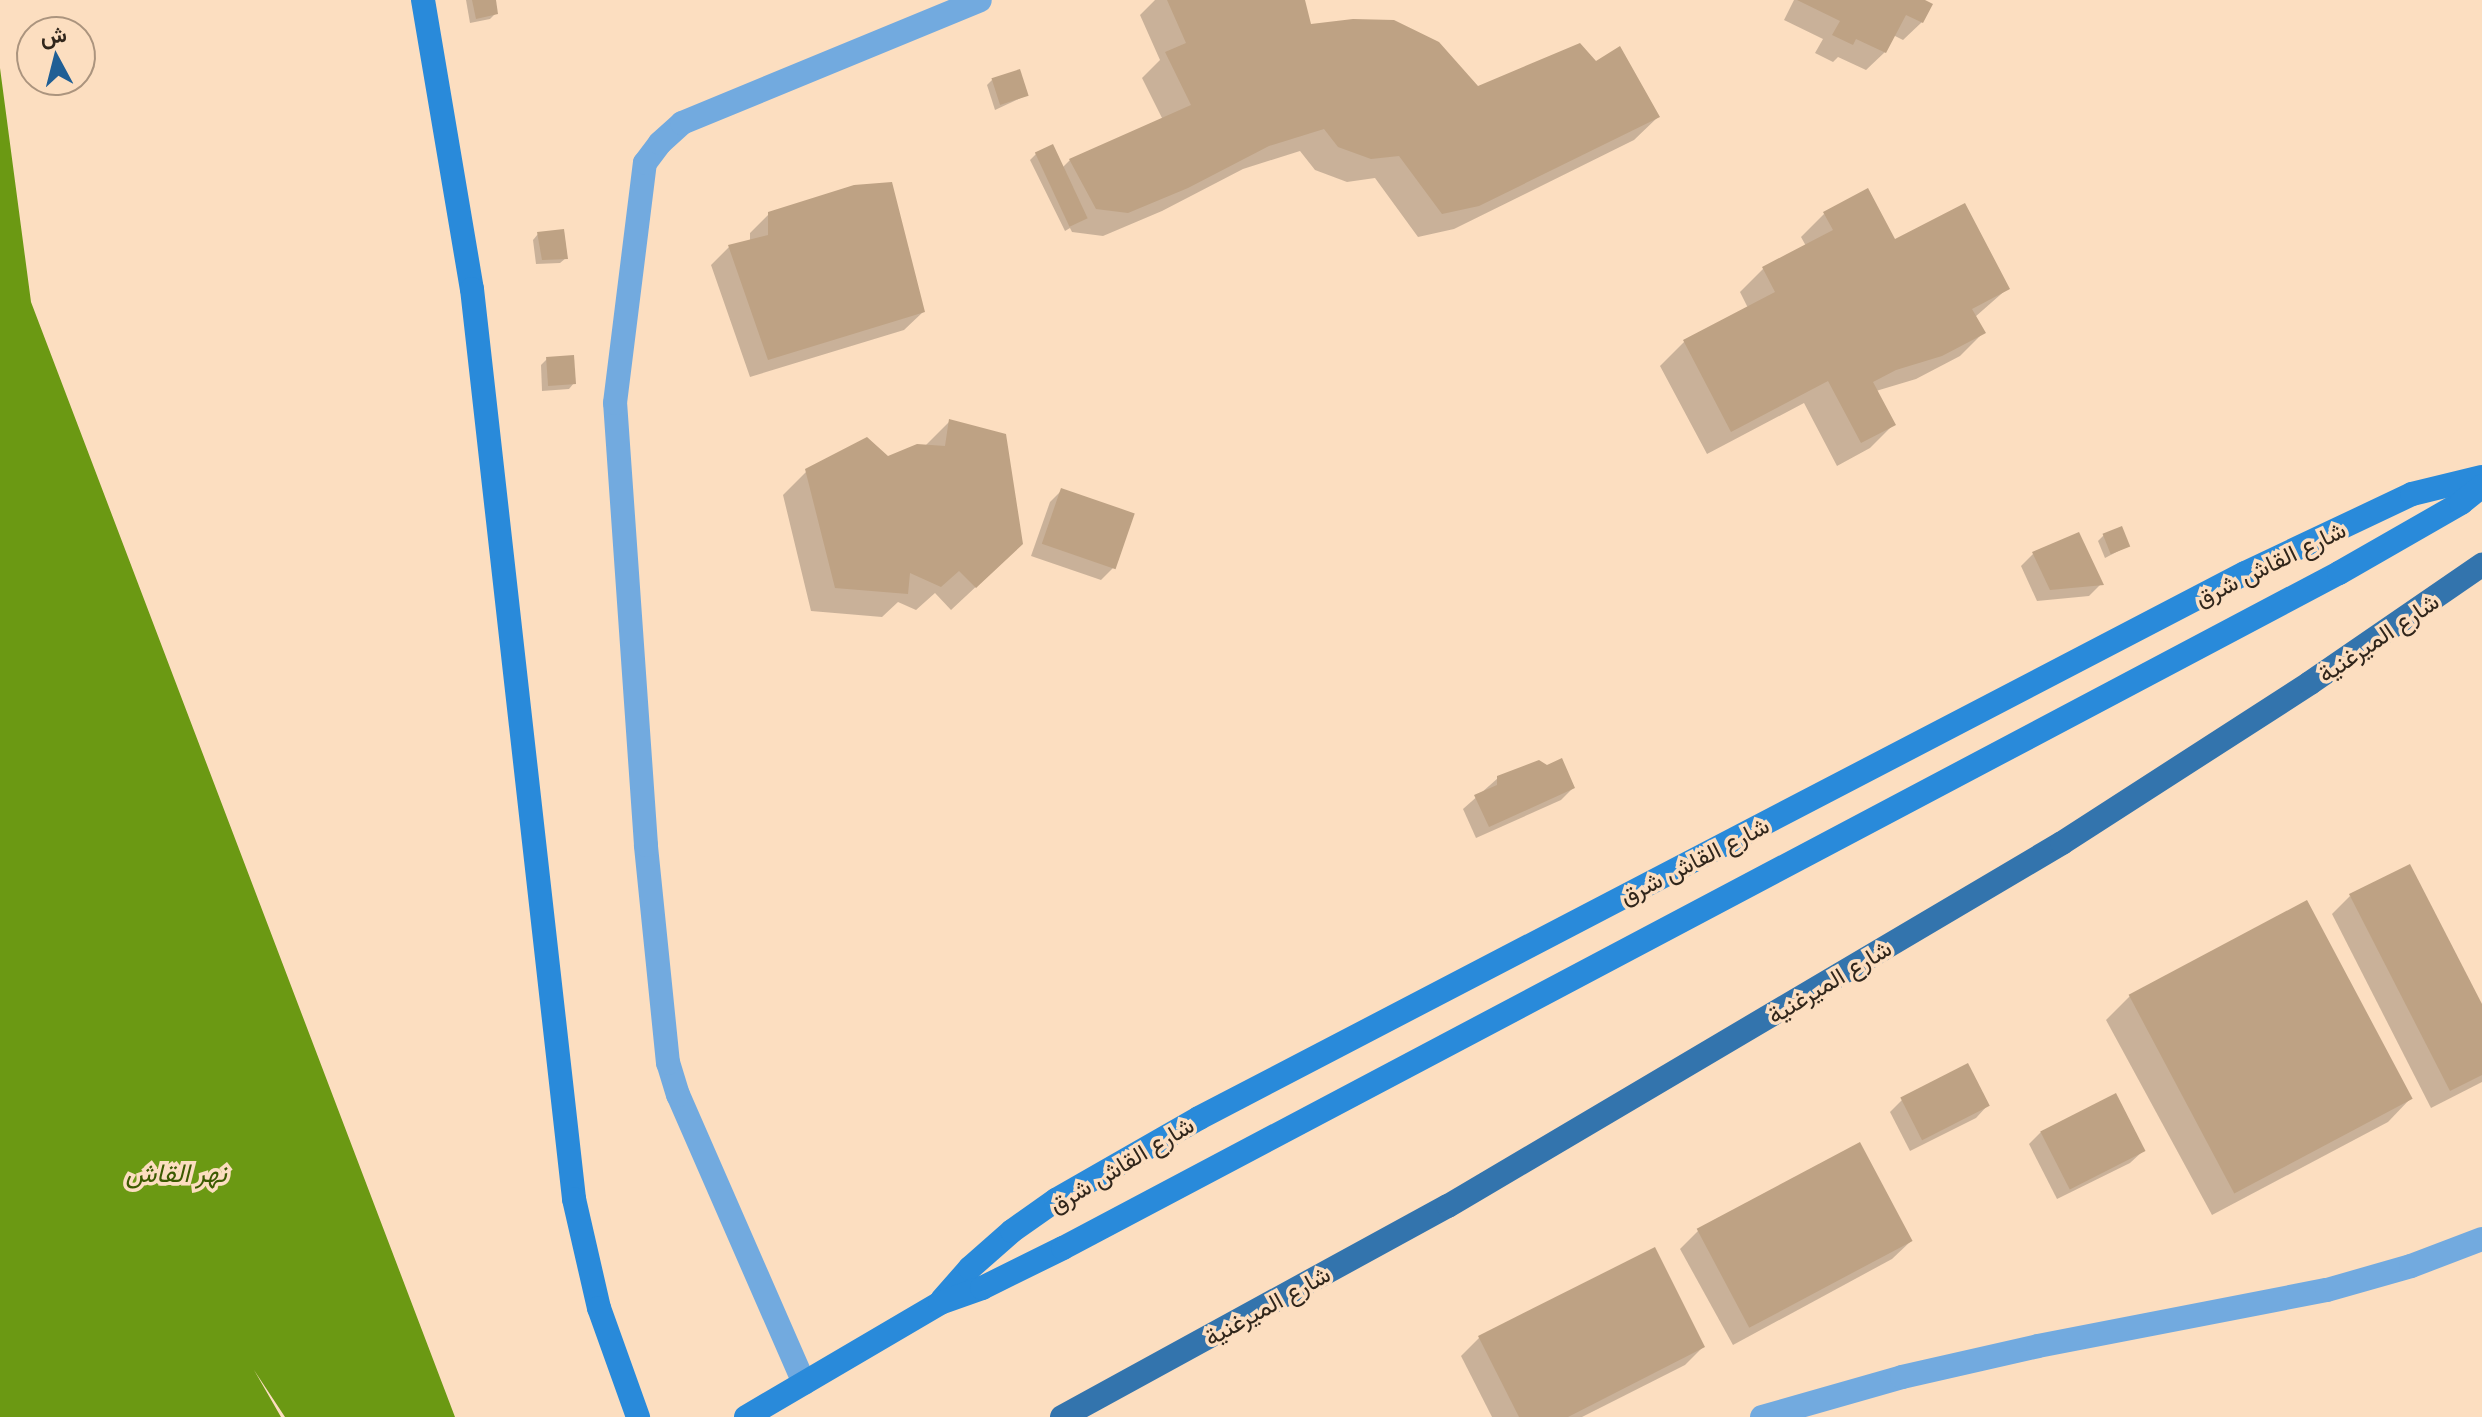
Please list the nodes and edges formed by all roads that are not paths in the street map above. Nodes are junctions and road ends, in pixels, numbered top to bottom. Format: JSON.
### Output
{"nodes":[{"id":1,"x":423,"y":0,"type":"edge"},
{"id":2,"x":980,"y":0,"type":"edge"},
{"id":3,"x":2482,"y":477,"type":"edge"},
{"id":4,"x":2482,"y":486,"type":"edge"},
{"id":5,"x":2482,"y":565,"type":"edge"},
{"id":6,"x":2482,"y":1239,"type":"edge"},
{"id":7,"x":940,"y":1303,"type":"junction"},
{"id":8,"x":804,"y":1383,"type":"junction"},
{"id":9,"x":638,"y":1417,"type":"edge"},
{"id":10,"x":746,"y":1417,"type":"edge"},
{"id":11,"x":1062,"y":1417,"type":"edge"},
{"id":12,"x":1762,"y":1417,"type":"edge"}],
"edges":[{"from":1,"to":9,"type":"main road"},
{"from":2,"to":8,"type":"street"},
{"from":3,"to":7,"type":"main road","name":"شارع القاش شرق"},
{"from":4,"to":7,"type":"main road","name":"شارع القاش شرق"},
{"from":5,"to":11,"type":"main road","name":"شارع الميرغنية"},
{"from":6,"to":12,"type":"street"},
{"from":7,"to":8,"type":"main road","name":"شارع القاش شرق"},
{"from":8,"to":10,"type":"main road","name":"شارع القاش شرق"}]}
